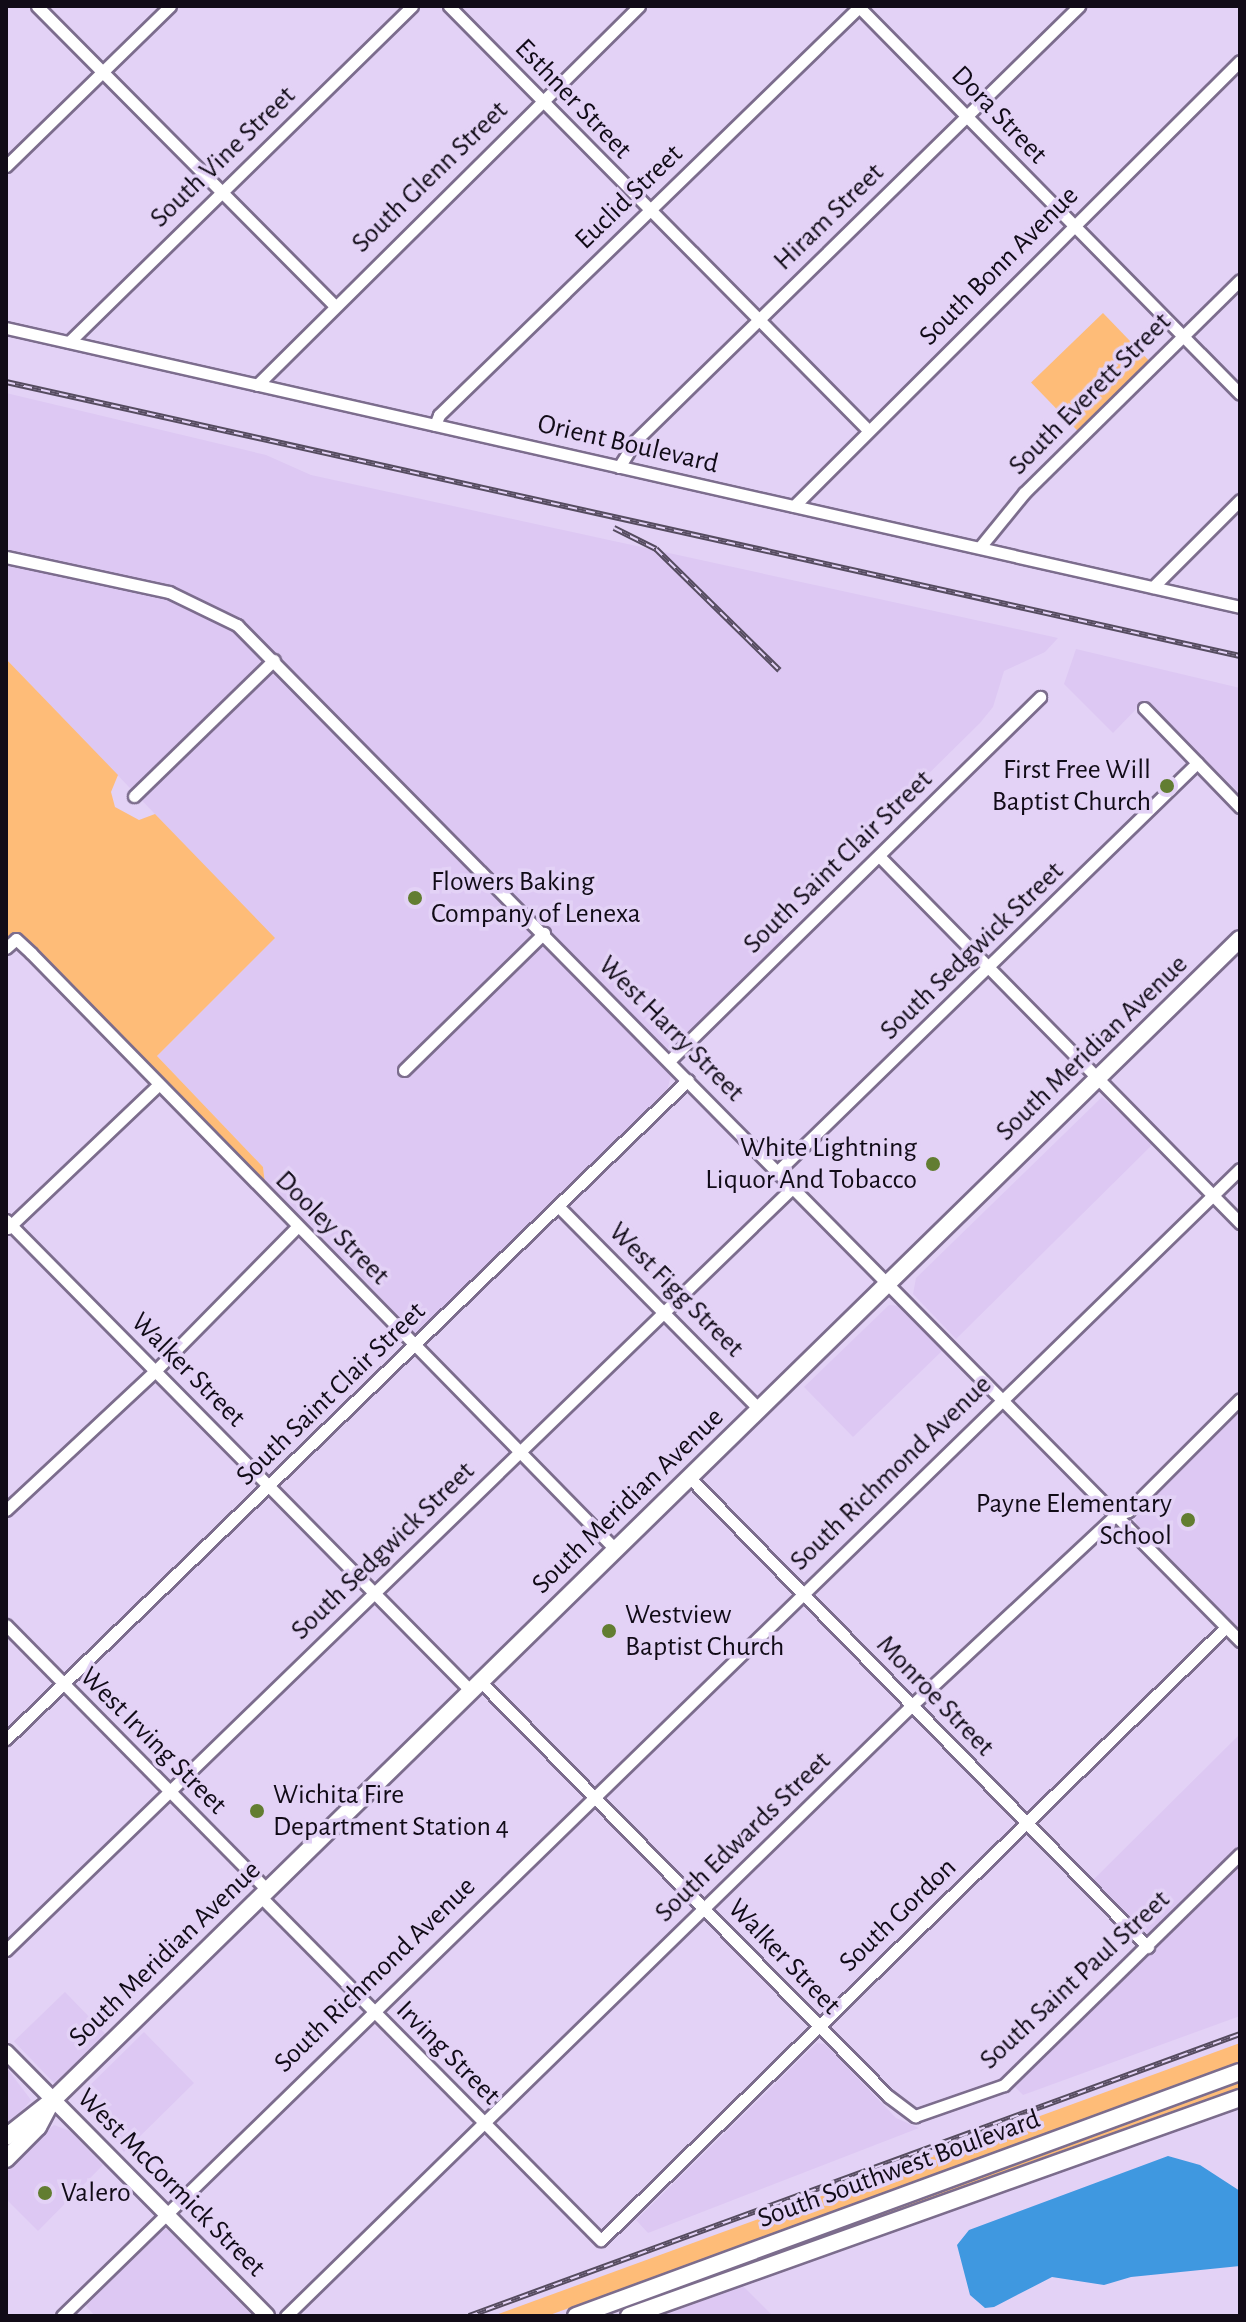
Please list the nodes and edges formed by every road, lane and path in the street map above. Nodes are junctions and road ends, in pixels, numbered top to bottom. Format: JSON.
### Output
{"nodes":[{"id":1,"x":37,"y":6,"type":"edge"},
{"id":2,"x":170,"y":6,"type":"edge"},
{"id":3,"x":412,"y":6,"type":"edge"},
{"id":4,"x":449,"y":6,"type":"edge"},
{"id":5,"x":639,"y":6,"type":"edge"},
{"id":6,"x":859,"y":6,"type":"edge"},
{"id":7,"x":1079,"y":6,"type":"edge"},
{"id":8,"x":1240,"y":61,"type":"edge"},
{"id":9,"x":102,"y":72,"type":"junction"},
{"id":10,"x":542,"y":101,"type":"junction"},
{"id":11,"x":967,"y":116,"type":"junction"},
{"id":12,"x":6,"y":166,"type":"edge"},
{"id":13,"x":222,"y":192,"type":"junction"},
{"id":14,"x":649,"y":211,"type":"junction"},
{"id":15,"x":1074,"y":225,"type":"junction"},
{"id":16,"x":1240,"y":280,"type":"edge"},
{"id":17,"x":334,"y":305,"type":"junction"},
{"id":18,"x":758,"y":320,"type":"junction"},
{"id":19,"x":6,"y":328,"type":"edge"},
{"id":20,"x":1183,"y":336,"type":"junction"},
{"id":21,"x":69,"y":342,"type":"junction"},
{"id":22,"x":257,"y":385,"type":"junction"},
{"id":23,"x":1240,"y":394,"type":"edge"},
{"id":24,"x":435,"y":425,"type":"junction"},
{"id":25,"x":867,"y":429,"type":"junction"},
{"id":26,"x":619,"y":467,"type":"junction"},
{"id":27,"x":1240,"y":500,"type":"edge"},
{"id":28,"x":794,"y":506,"type":"junction"},
{"id":29,"x":980,"y":547,"type":"junction"},
{"id":30,"x":6,"y":557,"type":"edge"},
{"id":31,"x":1153,"y":587,"type":"junction"},
{"id":32,"x":1240,"y":607,"type":"edge"},
{"id":33,"x":274,"y":660,"type":"junction"},
{"id":34,"x":1040,"y":697,"type":"dead end"},
{"id":35,"x":1144,"y":708,"type":"dead end"},
{"id":36,"x":1197,"y":763,"type":"junction"},
{"id":37,"x":134,"y":796,"type":"dead end"},
{"id":38,"x":1240,"y":807,"type":"edge"},
{"id":39,"x":879,"y":856,"type":"junction"},
{"id":40,"x":544,"y":933,"type":"junction"},
{"id":41,"x":1240,"y":939,"type":"edge"},
{"id":42,"x":6,"y":948,"type":"edge"},
{"id":43,"x":989,"y":968,"type":"junction"},
{"id":44,"x":669,"y":1061,"type":"junction"},
{"id":45,"x":404,"y":1070,"type":"dead end"},
{"id":46,"x":1098,"y":1079,"type":"junction"},
{"id":47,"x":688,"y":1080,"type":"junction"},
{"id":48,"x":158,"y":1085,"type":"junction"},
{"id":49,"x":1240,"y":1169,"type":"edge"},
{"id":50,"x":778,"y":1171,"type":"junction"},
{"id":51,"x":794,"y":1186,"type":"junction"},
{"id":52,"x":1213,"y":1196,"type":"junction"},
{"id":53,"x":558,"y":1206,"type":"junction"},
{"id":54,"x":1240,"y":1223,"type":"edge"},
{"id":55,"x":8,"y":1225,"type":"edge"},
{"id":56,"x":297,"y":1227,"type":"junction"},
{"id":57,"x":890,"y":1283,"type":"junction"},
{"id":58,"x":665,"y":1314,"type":"junction"},
{"id":59,"x":416,"y":1346,"type":"junction"},
{"id":60,"x":155,"y":1371,"type":"junction"},
{"id":61,"x":1003,"y":1399,"type":"junction"},
{"id":62,"x":1240,"y":1399,"type":"edge"},
{"id":63,"x":759,"y":1409,"type":"junction"},
{"id":64,"x":520,"y":1452,"type":"junction"},
{"id":65,"x":689,"y":1477,"type":"junction"},
{"id":66,"x":270,"y":1486,"type":"junction"},
{"id":67,"x":6,"y":1510,"type":"edge"},
{"id":68,"x":1116,"y":1515,"type":"junction"},
{"id":69,"x":616,"y":1550,"type":"junction"},
{"id":70,"x":374,"y":1592,"type":"junction"},
{"id":71,"x":801,"y":1592,"type":"junction"},
{"id":72,"x":6,"y":1625,"type":"edge"},
{"id":73,"x":1226,"y":1627,"type":"junction"},
{"id":74,"x":1240,"y":1641,"type":"edge"},
{"id":75,"x":63,"y":1684,"type":"junction"},
{"id":76,"x":476,"y":1687,"type":"junction"},
{"id":77,"x":911,"y":1706,"type":"junction"},
{"id":78,"x":6,"y":1739,"type":"edge"},
{"id":79,"x":169,"y":1791,"type":"junction"},
{"id":80,"x":593,"y":1797,"type":"junction"},
{"id":81,"x":1026,"y":1824,"type":"junction"},
{"id":82,"x":1240,"y":1854,"type":"edge"},
{"id":83,"x":264,"y":1893,"type":"junction"},
{"id":84,"x":703,"y":1909,"type":"junction"},
{"id":85,"x":1148,"y":1947,"type":"junction"},
{"id":86,"x":6,"y":1950,"type":"edge"},
{"id":87,"x":373,"y":2010,"type":"junction"},
{"id":88,"x":819,"y":2027,"type":"junction"},
{"id":89,"x":6,"y":2052,"type":"edge"},
{"id":90,"x":1240,"y":2072,"type":"edge"},
{"id":91,"x":1240,"y":2098,"type":"edge"},
{"id":92,"x":53,"y":2100,"type":"junction"},
{"id":93,"x":926,"y":2115,"type":"joint"},
{"id":94,"x":484,"y":2123,"type":"junction"},
{"id":95,"x":6,"y":2137,"type":"edge"},
{"id":96,"x":6,"y":2159,"type":"edge"},
{"id":97,"x":165,"y":2214,"type":"junction"},
{"id":98,"x":603,"y":2238,"type":"joint"},
{"id":99,"x":62,"y":2316,"type":"edge"},
{"id":100,"x":267,"y":2316,"type":"edge"},
{"id":101,"x":286,"y":2316,"type":"edge"},
{"id":102,"x":576,"y":2316,"type":"edge"},
{"id":103,"x":629,"y":2316,"type":"edge"}],
"edges":[{"from":1,"to":9,"type":"street"},
{"from":2,"to":9,"type":"street"},
{"from":3,"to":13,"type":"street","name":"South Vine Street"},
{"from":4,"to":10,"type":"street","name":"Esthner Street"},
{"from":5,"to":10,"type":"street","name":"South Glenn Street"},
{"from":6,"to":11,"type":"street","name":"Dora Street"},
{"from":6,"to":14,"type":"street","name":"Euclid Street"},
{"from":7,"to":11,"type":"street","name":"Hiram Street"},
{"from":8,"to":15,"type":"street","name":"South Bonn Avenue"},
{"from":9,"to":12,"type":"street"},
{"from":9,"to":13,"type":"street"},
{"from":10,"to":14,"type":"street","name":"Esthner Street"},
{"from":10,"to":17,"type":"street","name":"South Glenn Street"},
{"from":11,"to":15,"type":"street","name":"Dora Street"},
{"from":11,"to":18,"type":"street","name":"Hiram Street"},
{"from":13,"to":17,"type":"street"},
{"from":13,"to":21,"type":"street","name":"South Vine Street"},
{"from":14,"to":18,"type":"street","name":"Esthner Street"},
{"from":14,"to":24,"type":"street","name":"Euclid Street"},
{"from":15,"to":20,"type":"street","name":"Dora Street"},
{"from":15,"to":25,"type":"street","name":"South Bonn Avenue"},
{"from":16,"to":20,"type":"street","name":"South Everett Street"},
{"from":17,"to":22,"type":"street","name":"South Glenn Street"},
{"from":18,"to":25,"type":"street","name":"Esthner Street"},
{"from":18,"to":26,"type":"street","name":"Hiram Street"},
{"from":19,"to":21,"type":"street","name":"Orient Boulevard"},
{"from":20,"to":23,"type":"street","name":"Dora Street"},
{"from":20,"to":29,"type":"street","name":"South Everett Street"},
{"from":21,"to":22,"type":"street","name":"Orient Boulevard"},
{"from":22,"to":24,"type":"street","name":"Orient Boulevard"},
{"from":24,"to":26,"type":"street","name":"Orient Boulevard"},
{"from":25,"to":28,"type":"street","name":"South Bonn Avenue"},
{"from":26,"to":28,"type":"street","name":"Orient Boulevard"},
{"from":27,"to":31,"type":"street"},
{"from":28,"to":29,"type":"street","name":"Orient Boulevard"},
{"from":29,"to":31,"type":"street","name":"Orient Boulevard"},
{"from":30,"to":33,"type":"street","name":"West Harry Street"},
{"from":31,"to":32,"type":"street","name":"Orient Boulevard"},
{"from":33,"to":37,"type":"street"},
{"from":33,"to":40,"type":"street","name":"West Harry Street"},
{"from":34,"to":39,"type":"street","name":"South Saint Clair Street"},
{"from":35,"to":36,"type":"street"},
{"from":36,"to":38,"type":"street"},
{"from":36,"to":43,"type":"street","name":"South Sedgwick Street"},
{"from":39,"to":43,"type":"street"},
{"from":39,"to":44,"type":"street","name":"South Saint Clair Street"},
{"from":40,"to":44,"type":"street","name":"West Harry Street"},
{"from":40,"to":45,"type":"street"},
{"from":41,"to":46,"type":"main road","name":"South Meridian Avenue"},
{"from":42,"to":48,"type":"street","name":"Dooley Street"},
{"from":43,"to":46,"type":"street"},
{"from":43,"to":50,"type":"street","name":"South Sedgwick Street"},
{"from":44,"to":47,"type":"street","name":"West Harry Street"},
{"from":46,"to":52,"type":"street"},
{"from":46,"to":57,"type":"main road","name":"South Meridian Avenue"},
{"from":47,"to":50,"type":"street","name":"West Harry Street"},
{"from":47,"to":53,"type":"street","name":"South Saint Clair Street"},
{"from":48,"to":55,"type":"street"},
{"from":48,"to":56,"type":"street","name":"Dooley Street"},
{"from":49,"to":52,"type":"street","name":"South Richmond Avenue"},
{"from":50,"to":51,"type":"street","name":"West Harry Street"},
{"from":51,"to":57,"type":"street","name":"West Harry Street"},
{"from":51,"to":58,"type":"street","name":"South Sedgwick Street"},
{"from":52,"to":54,"type":"street"},
{"from":52,"to":61,"type":"street","name":"South Richmond Avenue"},
{"from":53,"to":58,"type":"street","name":"West Figg Street"},
{"from":53,"to":59,"type":"street","name":"South Saint Clair Street"},
{"from":55,"to":60,"type":"street","name":"Walker Street"},
{"from":56,"to":59,"type":"street","name":"Dooley Street"},
{"from":56,"to":60,"type":"street"},
{"from":57,"to":61,"type":"street","name":"West Harry Street"},
{"from":57,"to":63,"type":"main road","name":"South Meridian Avenue"},
{"from":58,"to":63,"type":"street","name":"West Figg Street"},
{"from":58,"to":64,"type":"street","name":"South Sedgwick Street"},
{"from":59,"to":64,"type":"street","name":"Dooley Street"},
{"from":59,"to":66,"type":"street","name":"South Saint Clair Street"},
{"from":60,"to":66,"type":"street","name":"Walker Street"},
{"from":60,"to":67,"type":"street"},
{"from":61,"to":68,"type":"street","name":"West Harry Street"},
{"from":61,"to":71,"type":"street","name":"South Richmond Avenue"},
{"from":62,"to":68,"type":"street","name":"South Edwards Street"},
{"from":63,"to":65,"type":"main road","name":"South Meridian Avenue"},
{"from":64,"to":69,"type":"street","name":"Dooley Street"},
{"from":64,"to":70,"type":"street","name":"South Sedgwick Street"},
{"from":65,"to":69,"type":"main road","name":"South Meridian Avenue"},
{"from":65,"to":71,"type":"street","name":"Monroe Street"},
{"from":66,"to":70,"type":"street","name":"Walker Street"},
{"from":66,"to":75,"type":"street","name":"South Saint Clair Street"},
{"from":68,"to":73,"type":"street","name":"West Harry Street"},
{"from":68,"to":77,"type":"street","name":"South Edwards Street"},
{"from":69,"to":76,"type":"main road","name":"South Meridian Avenue"},
{"from":70,"to":76,"type":"street","name":"Walker Street"},
{"from":70,"to":79,"type":"street","name":"South Sedgwick Street"},
{"from":71,"to":77,"type":"street","name":"Monroe Street"},
{"from":71,"to":80,"type":"street","name":"South Richmond Avenue"},
{"from":72,"to":75,"type":"street","name":"West Irving Street"},
{"from":73,"to":74,"type":"street","name":"West Harry Street"},
{"from":73,"to":81,"type":"street","name":"South Gordon"},
{"from":75,"to":78,"type":"street","name":"South Saint Clair Street"},
{"from":75,"to":79,"type":"street","name":"West Irving Street"},
{"from":76,"to":80,"type":"street","name":"Walker Street"},
{"from":76,"to":83,"type":"main road","name":"South Meridian Avenue"},
{"from":77,"to":81,"type":"street","name":"Monroe Street"},
{"from":77,"to":84,"type":"street","name":"South Edwards Street"},
{"from":79,"to":83,"type":"street","name":"West Irving Street"},
{"from":79,"to":86,"type":"street","name":"South Sedgwick Street"},
{"from":80,"to":84,"type":"street","name":"Walker Street"},
{"from":80,"to":87,"type":"street","name":"South Richmond Avenue"},
{"from":81,"to":85,"type":"street","name":"Monroe Street"},
{"from":81,"to":88,"type":"street","name":"South Gordon"},
{"from":82,"to":85,"type":"street","name":"South Saint Paul Street"},
{"from":83,"to":87,"type":"street","name":"Irving Street"},
{"from":83,"to":92,"type":"main road","name":"South Meridian Avenue"},
{"from":84,"to":88,"type":"street","name":"Walker Street"},
{"from":84,"to":94,"type":"street","name":"South Edwards Street"},
{"from":85,"to":93,"type":"street","name":"South Saint Paul Street"},
{"from":87,"to":94,"type":"street","name":"Irving Street"},
{"from":87,"to":97,"type":"street","name":"South Richmond Avenue"},
{"from":88,"to":93,"type":"street","name":"Walker Street"},
{"from":88,"to":98,"type":"street","name":"South Gordon"},
{"from":89,"to":92,"type":"street","name":"West McCormick Street"},
{"from":90,"to":102,"type":"main road","name":"South Southwest Boulevard"},
{"from":91,"to":103,"type":"main road","name":"South Southwest Boulevard"},
{"from":92,"to":95,"type":"main road","name":"South Meridian Avenue"},
{"from":92,"to":96,"type":"main road","name":"South Meridian Avenue"},
{"from":92,"to":97,"type":"street","name":"West McCormick Street"},
{"from":94,"to":98,"type":"street","name":"Irving Street"},
{"from":94,"to":101,"type":"street","name":"South Edwards Street"},
{"from":97,"to":99,"type":"street","name":"South Richmond Avenue"},
{"from":97,"to":100,"type":"street","name":"West McCormick Street"}]}
